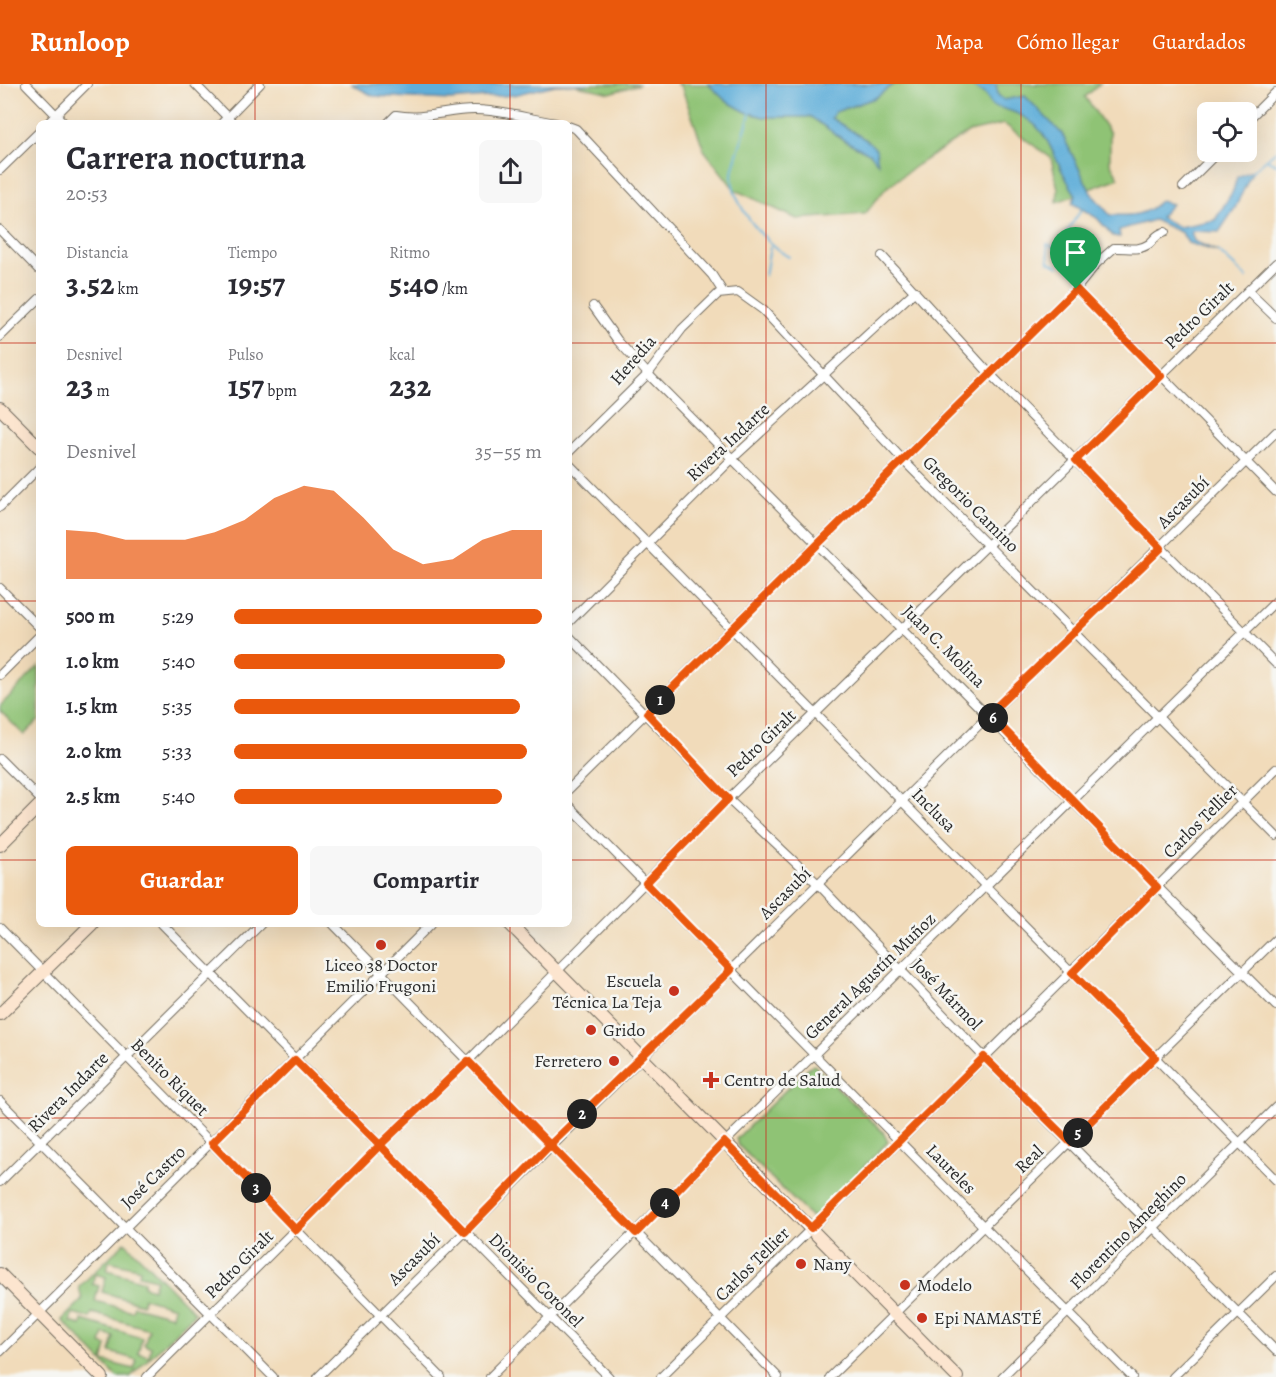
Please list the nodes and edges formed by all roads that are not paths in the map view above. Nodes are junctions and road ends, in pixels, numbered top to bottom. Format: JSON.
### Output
{"nodes":[{"id":1,"x":26,"y":84,"type":"edge"},
{"id":2,"x":87,"y":84,"type":"edge"},
{"id":3,"x":195,"y":84,"type":"edge"},
{"id":4,"x":260,"y":84,"type":"edge"},
{"id":5,"x":1276,"y":92,"type":"edge"},
{"id":6,"x":1257,"y":111,"type":"edge"},
{"id":7,"x":56,"y":115,"type":"junction"},
{"id":8,"x":51,"y":120,"type":"edge"},
{"id":9,"x":61,"y":120,"type":"edge"},
{"id":10,"x":227,"y":120,"type":"edge"},
{"id":11,"x":229,"y":120,"type":"edge"},
{"id":12,"x":391,"y":120,"type":"edge"},
{"id":13,"x":540,"y":120,"type":"edge"},
{"id":14,"x":572,"y":128,"type":"edge"},
{"id":15,"x":36,"y":135,"type":"edge"},
{"id":16,"x":1208,"y":162,"type":"edge"},
{"id":17,"x":0,"y":170,"type":"edge"},
{"id":18,"x":1183,"y":187,"type":"dead end"},
{"id":19,"x":0,"y":230,"type":"edge"},
{"id":20,"x":1165,"y":232,"type":"dead end"},
{"id":21,"x":882,"y":256,"type":"dead end"},
{"id":22,"x":1276,"y":263,"type":"edge"},
{"id":23,"x":36,"y":267,"type":"edge"},
{"id":24,"x":1076,"y":289,"type":"junction"},
{"id":25,"x":915,"y":291,"type":"junction"},
{"id":26,"x":1248,"y":291,"type":"junction"},
{"id":27,"x":723,"y":292,"type":"junction"},
{"id":28,"x":36,"y":301,"type":"edge"},
{"id":29,"x":593,"y":306,"type":"dead end"},
{"id":30,"x":1276,"y":318,"type":"edge"},
{"id":31,"x":0,"y":337,"type":"edge"},
{"id":32,"x":648,"y":374,"type":"junction"},
{"id":33,"x":990,"y":374,"type":"junction"},
{"id":34,"x":824,"y":376,"type":"junction"},
{"id":35,"x":1161,"y":376,"type":"junction"},
{"id":36,"x":0,"y":408,"type":"edge"},
{"id":37,"x":1276,"y":432,"type":"edge"},
{"id":38,"x":36,"y":444,"type":"edge"},
{"id":39,"x":572,"y":449,"type":"edge"},
{"id":40,"x":733,"y":458,"type":"junction"},
{"id":41,"x":903,"y":460,"type":"junction"},
{"id":42,"x":1076,"y":460,"type":"junction"},
{"id":43,"x":1246,"y":461,"type":"junction"},
{"id":44,"x":572,"y":467,"type":"edge"},
{"id":45,"x":36,"y":471,"type":"edge"},
{"id":46,"x":1276,"y":492,"type":"edge"},
{"id":47,"x":0,"y":507,"type":"edge"},
{"id":48,"x":647,"y":543,"type":"junction"},
{"id":49,"x":818,"y":543,"type":"junction"},
{"id":50,"x":989,"y":545,"type":"junction"},
{"id":51,"x":1161,"y":548,"type":"junction"},
{"id":52,"x":0,"y":588,"type":"edge"},
{"id":53,"x":1276,"y":601,"type":"edge"},
{"id":54,"x":572,"y":618,"type":"edge"},
{"id":55,"x":36,"y":624,"type":"edge"},
{"id":56,"x":902,"y":628,"type":"junction"},
{"id":57,"x":732,"y":629,"type":"junction"},
{"id":58,"x":1074,"y":631,"type":"junction"},
{"id":59,"x":1244,"y":632,"type":"junction"},
{"id":60,"x":36,"y":639,"type":"edge"},
{"id":61,"x":572,"y":639,"type":"edge"},
{"id":62,"x":1276,"y":664,"type":"edge"},
{"id":63,"x":0,"y":675,"type":"edge"},
{"id":64,"x":647,"y":713,"type":"junction"},
{"id":65,"x":815,"y":713,"type":"junction"},
{"id":66,"x":989,"y":714,"type":"junction"},
{"id":67,"x":1159,"y":715,"type":"junction"},
{"id":68,"x":0,"y":759,"type":"edge"},
{"id":69,"x":1276,"y":770,"type":"edge"},
{"id":70,"x":572,"y":786,"type":"edge"},
{"id":71,"x":36,"y":795,"type":"edge"},
{"id":72,"x":728,"y":799,"type":"junction"},
{"id":73,"x":901,"y":800,"type":"junction"},
{"id":74,"x":1072,"y":801,"type":"junction"},
{"id":75,"x":1243,"y":803,"type":"junction"},
{"id":76,"x":36,"y":809,"type":"edge"},
{"id":77,"x":572,"y":809,"type":"edge"},
{"id":78,"x":1276,"y":836,"type":"edge"},
{"id":79,"x":0,"y":845,"type":"edge"},
{"id":80,"x":646,"y":883,"type":"junction"},
{"id":81,"x":818,"y":884,"type":"junction"},
{"id":82,"x":986,"y":886,"type":"junction"},
{"id":83,"x":1157,"y":887,"type":"junction"},
{"id":84,"x":89,"y":927,"type":"edge"},
{"id":85,"x":165,"y":927,"type":"edge"},
{"id":86,"x":258,"y":927,"type":"edge"},
{"id":87,"x":336,"y":927,"type":"edge"},
{"id":88,"x":427,"y":927,"type":"edge"},
{"id":89,"x":513,"y":927,"type":"edge"},
{"id":90,"x":0,"y":928,"type":"edge"},
{"id":91,"x":1276,"y":939,"type":"edge"},
{"id":92,"x":901,"y":969,"type":"junction"},
{"id":93,"x":731,"y":970,"type":"junction"},
{"id":94,"x":44,"y":972,"type":"junction"},
{"id":95,"x":557,"y":972,"type":"junction"},
{"id":96,"x":1242,"y":972,"type":"junction"},
{"id":97,"x":1072,"y":973,"type":"junction"},
{"id":98,"x":382,"y":974,"type":"junction"},
{"id":99,"x":210,"y":975,"type":"junction"},
{"id":100,"x":1276,"y":1006,"type":"edge"},
{"id":101,"x":0,"y":1014,"type":"edge"},
{"id":102,"x":816,"y":1053,"type":"junction"},
{"id":103,"x":127,"y":1057,"type":"junction"},
{"id":104,"x":640,"y":1057,"type":"junction"},
{"id":105,"x":984,"y":1057,"type":"junction"},
{"id":106,"x":1155,"y":1057,"type":"junction"},
{"id":107,"x":295,"y":1060,"type":"junction"},
{"id":108,"x":468,"y":1061,"type":"junction"},
{"id":109,"x":0,"y":1101,"type":"edge"},
{"id":110,"x":1276,"y":1107,"type":"edge"},
{"id":111,"x":900,"y":1141,"type":"junction"},
{"id":112,"x":41,"y":1142,"type":"junction"},
{"id":113,"x":724,"y":1142,"type":"junction"},
{"id":114,"x":1070,"y":1142,"type":"junction"},
{"id":115,"x":212,"y":1143,"type":"junction"},
{"id":116,"x":1240,"y":1143,"type":"junction"},
{"id":117,"x":380,"y":1145,"type":"junction"},
{"id":118,"x":550,"y":1145,"type":"junction"},
{"id":119,"x":1276,"y":1180,"type":"edge"},
{"id":120,"x":0,"y":1182,"type":"edge"},
{"id":121,"x":984,"y":1226,"type":"junction"},
{"id":122,"x":1155,"y":1227,"type":"junction"},
{"id":123,"x":125,"y":1228,"type":"junction"},
{"id":124,"x":811,"y":1228,"type":"junction"},
{"id":125,"x":296,"y":1230,"type":"junction"},
{"id":126,"x":465,"y":1232,"type":"junction"},
{"id":127,"x":636,"y":1233,"type":"junction"},
{"id":128,"x":0,"y":1274,"type":"edge"},
{"id":129,"x":1276,"y":1276,"type":"edge"},
{"id":130,"x":1070,"y":1311,"type":"junction"},
{"id":131,"x":38,"y":1312,"type":"junction"},
{"id":132,"x":1237,"y":1312,"type":"junction"},
{"id":133,"x":894,"y":1314,"type":"junction"},
{"id":134,"x":211,"y":1315,"type":"junction"},
{"id":135,"x":381,"y":1315,"type":"junction"},
{"id":136,"x":551,"y":1318,"type":"junction"},
{"id":137,"x":720,"y":1319,"type":"junction"},
{"id":138,"x":1276,"y":1351,"type":"edge"},
{"id":139,"x":0,"y":1352,"type":"edge"},
{"id":140,"x":102,"y":1377,"type":"edge"},
{"id":141,"x":147,"y":1377,"type":"edge"},
{"id":142,"x":273,"y":1377,"type":"edge"},
{"id":143,"x":318,"y":1377,"type":"edge"},
{"id":144,"x":441,"y":1377,"type":"edge"},
{"id":145,"x":489,"y":1377,"type":"edge"},
{"id":146,"x":609,"y":1377,"type":"edge"},
{"id":147,"x":661,"y":1377,"type":"edge"},
{"id":148,"x":778,"y":1377,"type":"edge"},
{"id":149,"x":830,"y":1377,"type":"edge"},
{"id":150,"x":957,"y":1377,"type":"edge"},
{"id":151,"x":1002,"y":1377,"type":"edge"},
{"id":152,"x":1132,"y":1377,"type":"edge"},
{"id":153,"x":1173,"y":1377,"type":"edge"}],
"edges":[{"from":1,"to":7,"type":"street"},
{"from":2,"to":7,"type":"street"},
{"from":3,"to":10,"type":"street"},
{"from":4,"to":11,"type":"street"},
{"from":5,"to":6,"type":"street"},
{"from":7,"to":8,"type":"street"},
{"from":7,"to":9,"type":"street"},
{"from":12,"to":13,"type":"street"},
{"from":14,"to":27,"type":"street"},
{"from":15,"to":17,"type":"street"},
{"from":16,"to":18,"type":"street"},
{"from":19,"to":23,"type":"street"},
{"from":20,"to":24,"type":"street"},
{"from":21,"to":25,"type":"street"},
{"from":22,"to":26,"type":"street","name":"Pedro Giralt"},
{"from":24,"to":33,"type":"street"},
{"from":24,"to":35,"type":"street"},
{"from":25,"to":33,"type":"street"},
{"from":25,"to":34,"type":"street","name":"Rivera Indarte"},
{"from":26,"to":30,"type":"street"},
{"from":26,"to":35,"type":"street","name":"Pedro Giralt"},
{"from":27,"to":32,"type":"street","name":"Heredia"},
{"from":27,"to":34,"type":"street","name":"Gregorio Camino"},
{"from":28,"to":31,"type":"street"},
{"from":29,"to":32,"type":"street","name":"Juan C. Molina"},
{"from":32,"to":39,"type":"street","name":"Heredia"},
{"from":32,"to":40,"type":"street","name":"Juan C. Molina"},
{"from":33,"to":41,"type":"street"},
{"from":33,"to":42,"type":"street"},
{"from":34,"to":40,"type":"street","name":"Rivera Indarte"},
{"from":34,"to":41,"type":"street","name":"Gregorio Camino"},
{"from":35,"to":42,"type":"street","name":"Pedro Giralt"},
{"from":35,"to":43,"type":"street"},
{"from":36,"to":38,"type":"main road"},
{"from":37,"to":43,"type":"street","name":"Ascasubí"},
{"from":40,"to":48,"type":"street","name":"Rivera Indarte"},
{"from":40,"to":49,"type":"street","name":"Juan C. Molina"},
{"from":41,"to":49,"type":"street"},
{"from":41,"to":50,"type":"street","name":"Gregorio Camino"},
{"from":42,"to":50,"type":"street","name":"Pedro Giralt"},
{"from":42,"to":51,"type":"street"},
{"from":43,"to":46,"type":"street"},
{"from":43,"to":51,"type":"street","name":"Ascasubí"},
{"from":44,"to":48,"type":"street","name":"Inclusa"},
{"from":45,"to":47,"type":"street"},
{"from":48,"to":54,"type":"street","name":"Rivera Indarte"},
{"from":48,"to":57,"type":"street","name":"Inclusa"},
{"from":49,"to":56,"type":"street","name":"Juan C. Molina"},
{"from":49,"to":57,"type":"street"},
{"from":50,"to":56,"type":"street","name":"Pedro Giralt"},
{"from":50,"to":58,"type":"street","name":"Gregorio Camino"},
{"from":51,"to":58,"type":"street","name":"Ascasubí"},
{"from":51,"to":59,"type":"street"},
{"from":52,"to":55,"type":"street"},
{"from":53,"to":59,"type":"street","name":"General Agustín Muñoz"},
{"from":56,"to":65,"type":"street","name":"Pedro Giralt"},
{"from":56,"to":66,"type":"street","name":"Juan C. Molina"},
{"from":57,"to":64,"type":"street"},
{"from":57,"to":65,"type":"street","name":"Inclusa"},
{"from":58,"to":66,"type":"street","name":"Ascasubí"},
{"from":58,"to":67,"type":"street","name":"Gregorio Camino"},
{"from":59,"to":62,"type":"street"},
{"from":59,"to":67,"type":"street","name":"General Agustín Muñoz"},
{"from":60,"to":63,"type":"street"},
{"from":61,"to":64,"type":"street","name":"José Mármol"},
{"from":64,"to":70,"type":"street"},
{"from":64,"to":72,"type":"street","name":"José Mármol"},
{"from":65,"to":72,"type":"street","name":"Pedro Giralt"},
{"from":65,"to":73,"type":"street","name":"Inclusa"},
{"from":66,"to":73,"type":"street","name":"Ascasubí"},
{"from":66,"to":74,"type":"street","name":"Juan C. Molina"},
{"from":67,"to":74,"type":"street","name":"General Agustín Muñoz"},
{"from":67,"to":75,"type":"street","name":"Gregorio Camino"},
{"from":68,"to":71,"type":"street"},
{"from":69,"to":75,"type":"street","name":"Carlos Tellier"},
{"from":72,"to":80,"type":"street","name":"Pedro Giralt"},
{"from":72,"to":81,"type":"street","name":"José Mármol"},
{"from":73,"to":81,"type":"street","name":"Ascasubí"},
{"from":73,"to":82,"type":"street","name":"Inclusa"},
{"from":74,"to":82,"type":"street","name":"General Agustín Muñoz"},
{"from":74,"to":83,"type":"street","name":"Juan C. Molina"},
{"from":75,"to":78,"type":"street","name":"Gregorio Camino"},
{"from":75,"to":83,"type":"street","name":"Carlos Tellier"},
{"from":76,"to":79,"type":"main road"},
{"from":77,"to":80,"type":"street","name":"Laureles"},
{"from":80,"to":93,"type":"street","name":"Laureles"},
{"from":80,"to":95,"type":"street","name":"Pedro Giralt"},
{"from":81,"to":92,"type":"street","name":"José Mármol"},
{"from":81,"to":93,"type":"street","name":"Ascasubí"},
{"from":82,"to":92,"type":"street","name":"General Agustín Muñoz"},
{"from":82,"to":97,"type":"street","name":"Inclusa"},
{"from":83,"to":96,"type":"street","name":"Juan C. Molina"},
{"from":83,"to":97,"type":"street","name":"Carlos Tellier"},
{"from":84,"to":94,"type":"main road"},
{"from":85,"to":99,"type":"street","name":"Dionisio Coronel"},
{"from":86,"to":99,"type":"street","name":"Rivera Indarte"},
{"from":87,"to":98,"type":"street"},
{"from":88,"to":98,"type":"street","name":"José Castro"},
{"from":89,"to":95,"type":"main road"},
{"from":90,"to":94,"type":"street","name":"Benito Riquet"},
{"from":91,"to":96,"type":"street","name":"Real"},
{"from":92,"to":102,"type":"street","name":"General Agustín Muñoz"},
{"from":92,"to":105,"type":"street","name":"José Mármol"},
{"from":93,"to":102,"type":"street","name":"Laureles"},
{"from":93,"to":104,"type":"street","name":"Ascasubí"},
{"from":94,"to":101,"type":"main road"},
{"from":94,"to":103,"type":"street","name":"Benito Riquet"},
{"from":95,"to":104,"type":"main road"},
{"from":95,"to":108,"type":"street","name":"Pedro Giralt"},
{"from":96,"to":100,"type":"street","name":"Juan C. Molina"},
{"from":96,"to":106,"type":"street","name":"Real"},
{"from":97,"to":105,"type":"street","name":"Carlos Tellier"},
{"from":97,"to":106,"type":"street","name":"Inclusa"},
{"from":98,"to":107,"type":"street","name":"José Castro"},
{"from":98,"to":108,"type":"street"},
{"from":99,"to":103,"type":"street","name":"Rivera Indarte"},
{"from":99,"to":107,"type":"street","name":"Dionisio Coronel"},
{"from":102,"to":111,"type":"street","name":"Laureles"},
{"from":102,"to":113,"type":"street","name":"General Agustín Muñoz"},
{"from":103,"to":112,"type":"street","name":"Rivera Indarte"},
{"from":103,"to":115,"type":"street","name":"Benito Riquet"},
{"from":104,"to":113,"type":"main road"},
{"from":104,"to":118,"type":"street","name":"Ascasubí"},
{"from":105,"to":111,"type":"street","name":"Carlos Tellier"},
{"from":105,"to":114,"type":"street","name":"José Mármol"},
{"from":106,"to":114,"type":"street","name":"Real"},
{"from":106,"to":116,"type":"street","name":"Inclusa"},
{"from":107,"to":115,"type":"street","name":"José Castro"},
{"from":107,"to":117,"type":"street","name":"Dionisio Coronel"},
{"from":108,"to":117,"type":"street","name":"Pedro Giralt"},
{"from":108,"to":118,"type":"street"},
{"from":109,"to":112,"type":"street"},
{"from":110,"to":116,"type":"street","name":"Florentino Ameghino"},
{"from":111,"to":121,"type":"street","name":"Laureles"},
{"from":111,"to":124,"type":"street","name":"Carlos Tellier"},
{"from":112,"to":120,"type":"street","name":"Rivera Indarte"},
{"from":112,"to":123,"type":"street"},
{"from":113,"to":124,"type":"main road"},
{"from":113,"to":127,"type":"street","name":"General Agustín Muñoz"},
{"from":114,"to":121,"type":"street","name":"Real"},
{"from":114,"to":122,"type":"street","name":"José Mármol"},
{"from":115,"to":123,"type":"street","name":"José Castro"},
{"from":115,"to":125,"type":"street","name":"Benito Riquet"},
{"from":116,"to":119,"type":"street","name":"Inclusa"},
{"from":116,"to":122,"type":"street","name":"Florentino Ameghino"},
{"from":117,"to":125,"type":"street","name":"Pedro Giralt"},
{"from":117,"to":126,"type":"street","name":"Dionisio Coronel"},
{"from":118,"to":126,"type":"street","name":"Ascasubí"},
{"from":118,"to":127,"type":"street"},
{"from":121,"to":130,"type":"street","name":"Laureles"},
{"from":121,"to":133,"type":"street","name":"Real"},
{"from":122,"to":130,"type":"street","name":"Florentino Ameghino"},
{"from":122,"to":132,"type":"street","name":"José Mármol"},
{"from":123,"to":131,"type":"street","name":"José Castro"},
{"from":123,"to":134,"type":"street"},
{"from":124,"to":133,"type":"main road"},
{"from":124,"to":137,"type":"street","name":"Carlos Tellier"},
{"from":125,"to":134,"type":"street","name":"Pedro Giralt"},
{"from":125,"to":135,"type":"street","name":"Benito Riquet"},
{"from":126,"to":135,"type":"street","name":"Ascasubí"},
{"from":126,"to":136,"type":"street","name":"Dionisio Coronel"},
{"from":127,"to":136,"type":"street","name":"General Agustín Muñoz"},
{"from":127,"to":137,"type":"street"},
{"from":128,"to":131,"type":"main road"},
{"from":129,"to":132,"type":"street"},
{"from":130,"to":151,"type":"street","name":"Florentino Ameghino"},
{"from":130,"to":152,"type":"street","name":"Laureles"},
{"from":131,"to":139,"type":"street","name":"José Castro"},
{"from":131,"to":140,"type":"main road"},
{"from":132,"to":138,"type":"street","name":"José Mármol"},
{"from":132,"to":153,"type":"street"},
{"from":133,"to":149,"type":"street","name":"Real"},
{"from":133,"to":150,"type":"main road"},
{"from":134,"to":141,"type":"street","name":"Pedro Giralt"},
{"from":134,"to":142,"type":"street"},
{"from":135,"to":143,"type":"street","name":"Ascasubí"},
{"from":135,"to":144,"type":"street","name":"Benito Riquet"},
{"from":136,"to":145,"type":"street","name":"General Agustín Muñoz"},
{"from":136,"to":146,"type":"street","name":"Dionisio Coronel"},
{"from":137,"to":147,"type":"street","name":"Carlos Tellier"},
{"from":137,"to":148,"type":"street"}]}
